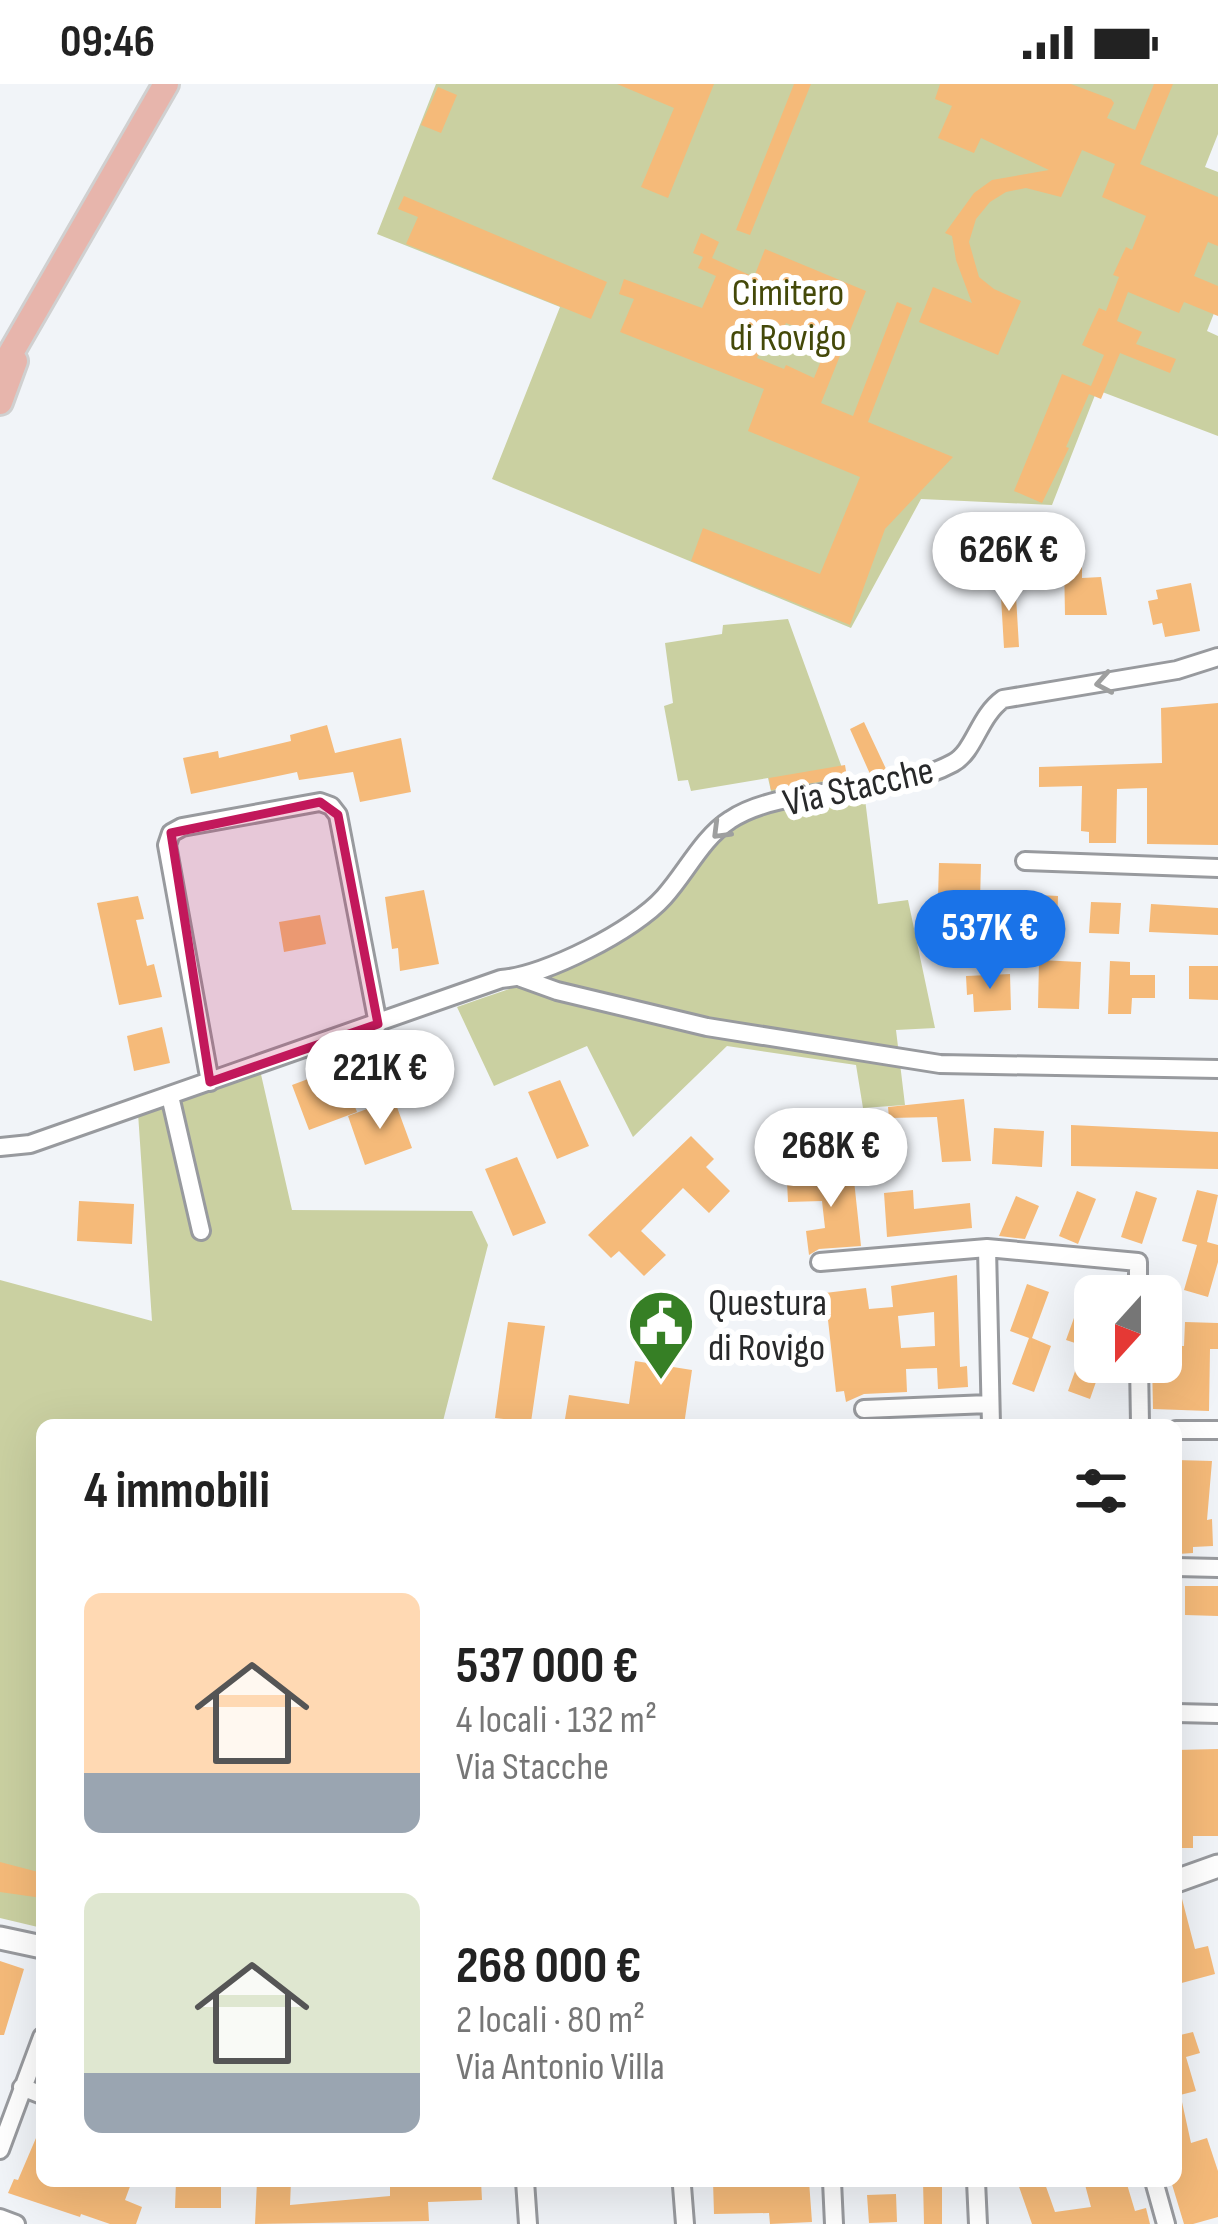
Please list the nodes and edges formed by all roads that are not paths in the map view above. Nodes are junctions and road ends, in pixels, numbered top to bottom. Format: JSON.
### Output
{"nodes":[{"id":1,"x":166,"y":84,"type":"edge"},
{"id":2,"x":30,"y":319,"type":"junction"},
{"id":3,"x":0,"y":356,"type":"edge"},
{"id":4,"x":0,"y":372,"type":"edge"},
{"id":5,"x":0,"y":402,"type":"edge"},
{"id":6,"x":1218,"y":658,"type":"edge"},
{"id":7,"x":1025,"y":861,"type":"dead end"},
{"id":8,"x":1218,"y":868,"type":"edge"},
{"id":9,"x":521,"y":978,"type":"junction"},
{"id":10,"x":378,"y":1024,"type":"junction"},
{"id":11,"x":1218,"y":1070,"type":"edge"},
{"id":12,"x":210,"y":1082,"type":"junction"},
{"id":13,"x":170,"y":1096,"type":"junction"},
{"id":14,"x":0,"y":1147,"type":"edge"},
{"id":15,"x":201,"y":1232,"type":"dead end"},
{"id":16,"x":987,"y":1248,"type":"junction"},
{"id":17,"x":820,"y":1262,"type":"dead end"},
{"id":18,"x":1138,"y":1275,"type":"edge"},
{"id":19,"x":1139,"y":1383,"type":"edge"},
{"id":20,"x":988,"y":1404,"type":"junction"},
{"id":21,"x":864,"y":1409,"type":"dead end"},
{"id":22,"x":990,"y":1419,"type":"edge"},
{"id":23,"x":1140,"y":1419,"type":"edge"},
{"id":24,"x":1182,"y":1430,"type":"edge"},
{"id":25,"x":1218,"y":1430,"type":"edge"},
{"id":26,"x":1182,"y":1567,"type":"edge"},
{"id":27,"x":1218,"y":1568,"type":"edge"},
{"id":28,"x":1182,"y":1713,"type":"edge"},
{"id":29,"x":1218,"y":1714,"type":"edge"},
{"id":30,"x":1218,"y":1866,"type":"edge"},
{"id":31,"x":1182,"y":1879,"type":"edge"},
{"id":32,"x":0,"y":1938,"type":"edge"},
{"id":33,"x":36,"y":1946,"type":"edge"},
{"id":34,"x":36,"y":2051,"type":"edge"},
{"id":35,"x":22,"y":2087,"type":"junction"},
{"id":36,"x":36,"y":2093,"type":"edge"},
{"id":37,"x":0,"y":2150,"type":"edge"},
{"id":38,"x":525,"y":2187,"type":"edge"},
{"id":39,"x":682,"y":2187,"type":"edge"},
{"id":40,"x":832,"y":2187,"type":"edge"},
{"id":41,"x":976,"y":2187,"type":"edge"},
{"id":42,"x":1156,"y":2187,"type":"edge"},
{"id":43,"x":0,"y":2218,"type":"edge"},
{"id":44,"x":16,"y":2224,"type":"edge"},
{"id":45,"x":528,"y":2224,"type":"edge"},
{"id":46,"x":685,"y":2224,"type":"edge"},
{"id":47,"x":834,"y":2224,"type":"edge"},
{"id":48,"x":977,"y":2224,"type":"edge"},
{"id":49,"x":1166,"y":2224,"type":"edge"}],
"edges":[{"from":1,"to":2,"type":"main road"},
{"from":2,"to":3,"type":"main road"},
{"from":2,"to":4,"type":"main road"},
{"from":2,"to":5,"type":"main road"},
{"from":6,"to":9,"type":"street","name":"Via Stacche","one_way":true},
{"from":7,"to":8,"type":"street"},
{"from":9,"to":10,"type":"street","name":"Via Stacche"},
{"from":9,"to":11,"type":"street"},
{"from":10,"to":12,"type":"street","name":"Via Stacche"},
{"from":10,"to":12,"type":"street"},
{"from":12,"to":13,"type":"street","name":"Via Stacche"},
{"from":13,"to":14,"type":"street","name":"Via Stacche"},
{"from":13,"to":15,"type":"street"},
{"from":16,"to":17,"type":"street"},
{"from":16,"to":18,"type":"street"},
{"from":16,"to":20,"type":"street"},
{"from":19,"to":23,"type":"street"},
{"from":20,"to":21,"type":"street"},
{"from":20,"to":22,"type":"street"},
{"from":24,"to":25,"type":"street"},
{"from":26,"to":27,"type":"street"},
{"from":28,"to":29,"type":"street"},
{"from":30,"to":31,"type":"main road"},
{"from":32,"to":33,"type":"main road"},
{"from":34,"to":35,"type":"street"},
{"from":35,"to":36,"type":"street"},
{"from":35,"to":37,"type":"street"},
{"from":38,"to":45,"type":"street"},
{"from":39,"to":46,"type":"street"},
{"from":40,"to":47,"type":"street"},
{"from":41,"to":48,"type":"street"},
{"from":42,"to":49,"type":"street"},
{"from":43,"to":44,"type":"street"}]}
